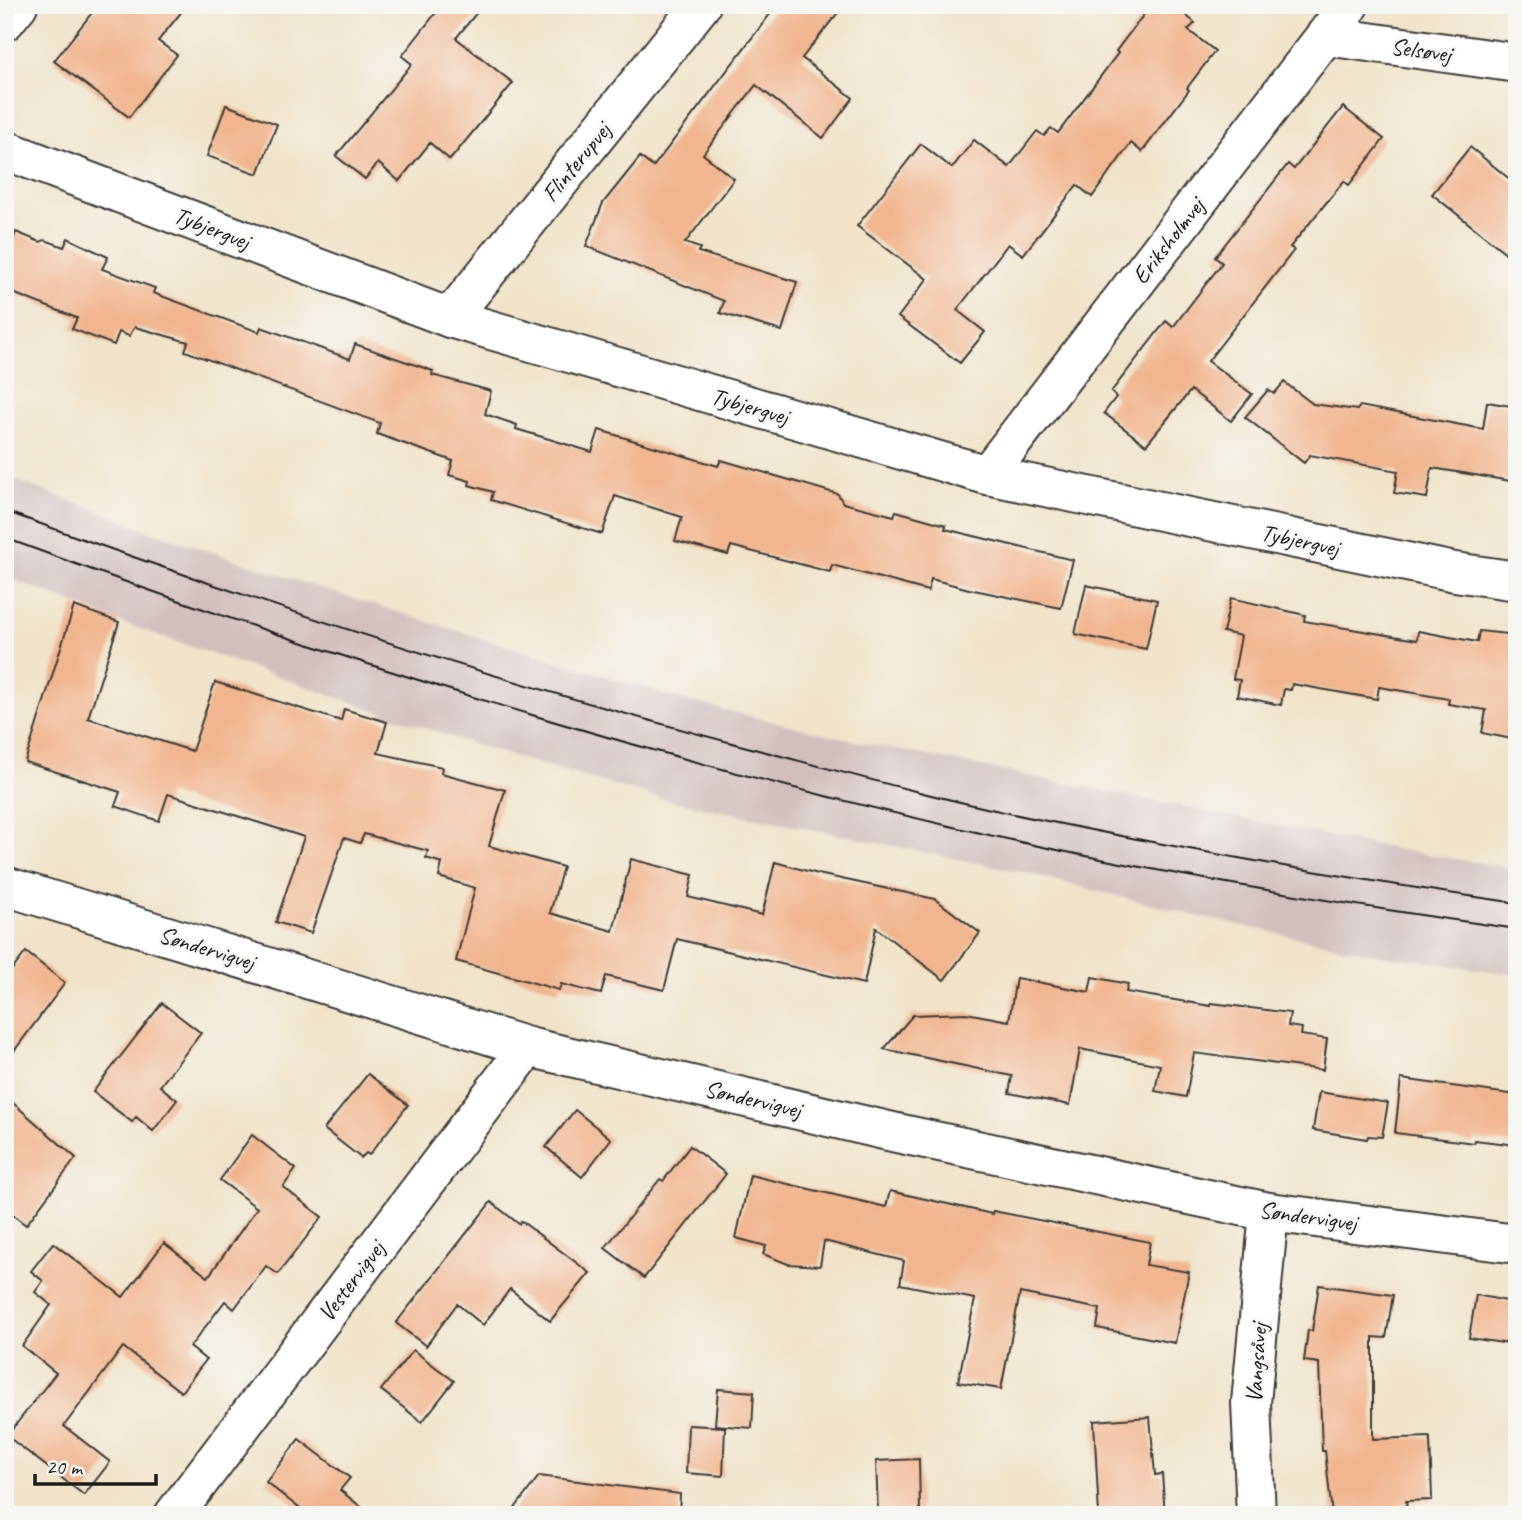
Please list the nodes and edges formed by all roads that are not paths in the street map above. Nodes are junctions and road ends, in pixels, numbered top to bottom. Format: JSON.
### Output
{"nodes":[{"id":1,"x":18,"y":5,"type":"edge"},
{"id":2,"x":701,"y":5,"type":"edge"},
{"id":3,"x":1349,"y":5,"type":"edge"},
{"id":4,"x":5,"y":21,"type":"edge"},
{"id":5,"x":1326,"y":36,"type":"junction"},
{"id":6,"x":1517,"y":63,"type":"edge"},
{"id":7,"x":5,"y":150,"type":"edge"},
{"id":8,"x":450,"y":318,"type":"junction"},
{"id":9,"x":987,"y":475,"type":"junction"},
{"id":10,"x":1517,"y":580,"type":"edge"},
{"id":11,"x":7,"y":890,"type":"edge"},
{"id":12,"x":528,"y":1046,"type":"junction"},
{"id":13,"x":1269,"y":1212,"type":"junction"},
{"id":14,"x":1517,"y":1244,"type":"edge"},
{"id":15,"x":174,"y":1515,"type":"edge"},
{"id":16,"x":1256,"y":1515,"type":"edge"}],
"edges":[{"from":1,"to":4,"type":"street"},
{"from":2,"to":8,"type":"street","name":"Flinterupvej"},
{"from":3,"to":5,"type":"street","name":"Eriksholmvej"},
{"from":5,"to":6,"type":"street","name":"Selsøvej"},
{"from":5,"to":9,"type":"street","name":"Eriksholmvej"},
{"from":7,"to":8,"type":"street","name":"Tybjergvej"},
{"from":8,"to":9,"type":"street","name":"Tybjergvej"},
{"from":9,"to":10,"type":"street","name":"Tybjergvej"},
{"from":11,"to":12,"type":"street","name":"Søndervigvej"},
{"from":12,"to":13,"type":"street","name":"Søndervigvej"},
{"from":12,"to":15,"type":"street","name":"Vestervigvej"},
{"from":13,"to":14,"type":"street","name":"Søndervigvej"},
{"from":13,"to":16,"type":"street","name":"Vangsåvej"}]}
